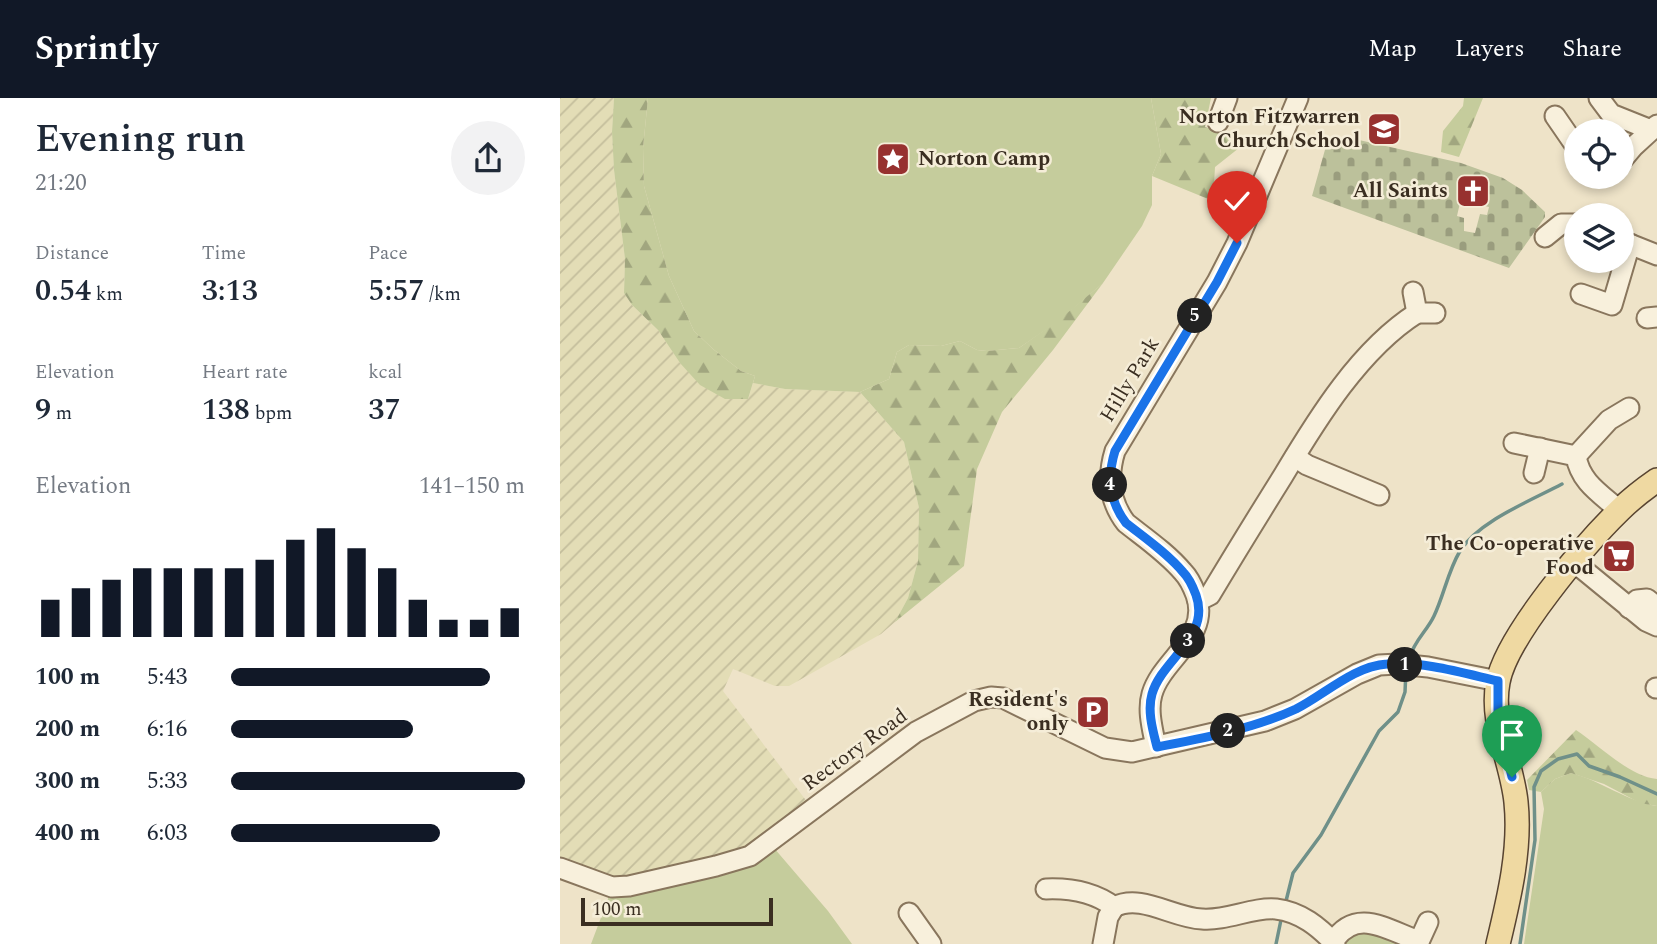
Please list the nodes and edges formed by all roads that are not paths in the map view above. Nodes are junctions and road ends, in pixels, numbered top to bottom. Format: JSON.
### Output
{"nodes":[{"id":1,"x":1227,"y":98,"type":"edge"},
{"id":2,"x":1298,"y":98,"type":"edge"},
{"id":3,"x":1599,"y":98,"type":"edge"},
{"id":4,"x":1555,"y":116,"type":"dead end"},
{"id":5,"x":1218,"y":122,"type":"dead end"},
{"id":6,"x":1654,"y":127,"type":"edge"},
{"id":7,"x":1564,"y":129,"type":"edge"},
{"id":8,"x":1634,"y":148,"type":"edge"},
{"id":9,"x":1564,"y":224,"type":"edge"},
{"id":10,"x":1545,"y":237,"type":"dead end"},
{"id":11,"x":1634,"y":246,"type":"edge"},
{"id":12,"x":1657,"y":255,"type":"edge"},
{"id":13,"x":1619,"y":273,"type":"edge"},
{"id":14,"x":1413,"y":292,"type":"dead end"},
{"id":15,"x":1581,"y":294,"type":"dead end"},
{"id":16,"x":1629,"y":408,"type":"dead end"},
{"id":17,"x":1514,"y":443,"type":"dead end"},
{"id":18,"x":1540,"y":448,"type":"junction"},
{"id":19,"x":1576,"y":456,"type":"junction"},
{"id":20,"x":1294,"y":457,"type":"junction"},
{"id":21,"x":1534,"y":473,"type":"dead end"},
{"id":22,"x":1657,"y":480,"type":"edge"},
{"id":23,"x":1378,"y":497,"type":"dead end"},
{"id":24,"x":1619,"y":510,"type":"junction"},
{"id":25,"x":1574,"y":562,"type":"junction"},
{"id":26,"x":1198,"y":601,"type":"junction"},
{"id":27,"x":1657,"y":607,"type":"edge"},
{"id":28,"x":1629,"y":608,"type":"junction"},
{"id":29,"x":1657,"y":626,"type":"edge"},
{"id":30,"x":1498,"y":681,"type":"junction"},
{"id":31,"x":1157,"y":747,"type":"junction"},
{"id":32,"x":560,"y":868,"type":"edge"},
{"id":33,"x":1046,"y":889,"type":"dead end"},
{"id":34,"x":1114,"y":907,"type":"junction"},
{"id":35,"x":907,"y":912,"type":"dead end"},
{"id":36,"x":1428,"y":922,"type":"dead end"},
{"id":37,"x":1334,"y":943,"type":"edge"},
{"id":38,"x":1418,"y":943,"type":"edge"},
{"id":39,"x":931,"y":944,"type":"edge"},
{"id":40,"x":1103,"y":944,"type":"edge"},
{"id":41,"x":1498,"y":944,"type":"edge"}],
"edges":[{"from":1,"to":5,"type":"street"},
{"from":2,"to":26,"type":"street","name":"Hilly Park"},
{"from":3,"to":6,"type":"street"},
{"from":4,"to":7,"type":"street"},
{"from":6,"to":8,"type":"street"},
{"from":9,"to":10,"type":"street"},
{"from":11,"to":12,"type":"street"},
{"from":13,"to":15,"type":"street"},
{"from":14,"to":20,"type":"street"},
{"from":16,"to":19,"type":"street"},
{"from":17,"to":18,"type":"street"},
{"from":18,"to":19,"type":"street"},
{"from":18,"to":21,"type":"street"},
{"from":19,"to":24,"type":"street"},
{"from":20,"to":23,"type":"street"},
{"from":20,"to":26,"type":"street"},
{"from":22,"to":24,"type":"main road"},
{"from":24,"to":25,"type":"main road"},
{"from":25,"to":28,"type":"street"},
{"from":25,"to":30,"type":"main road"},
{"from":26,"to":31,"type":"street"},
{"from":27,"to":28,"type":"street"},
{"from":28,"to":29,"type":"street"},
{"from":30,"to":31,"type":"street","name":"Rectory Road"},
{"from":30,"to":41,"type":"main road"},
{"from":31,"to":32,"type":"street","name":"Rectory Road"},
{"from":33,"to":34,"type":"street"},
{"from":34,"to":37,"type":"street"},
{"from":34,"to":40,"type":"street"},
{"from":35,"to":39,"type":"street"},
{"from":36,"to":38,"type":"street"},
{"from":37,"to":38,"type":"street"}]}
